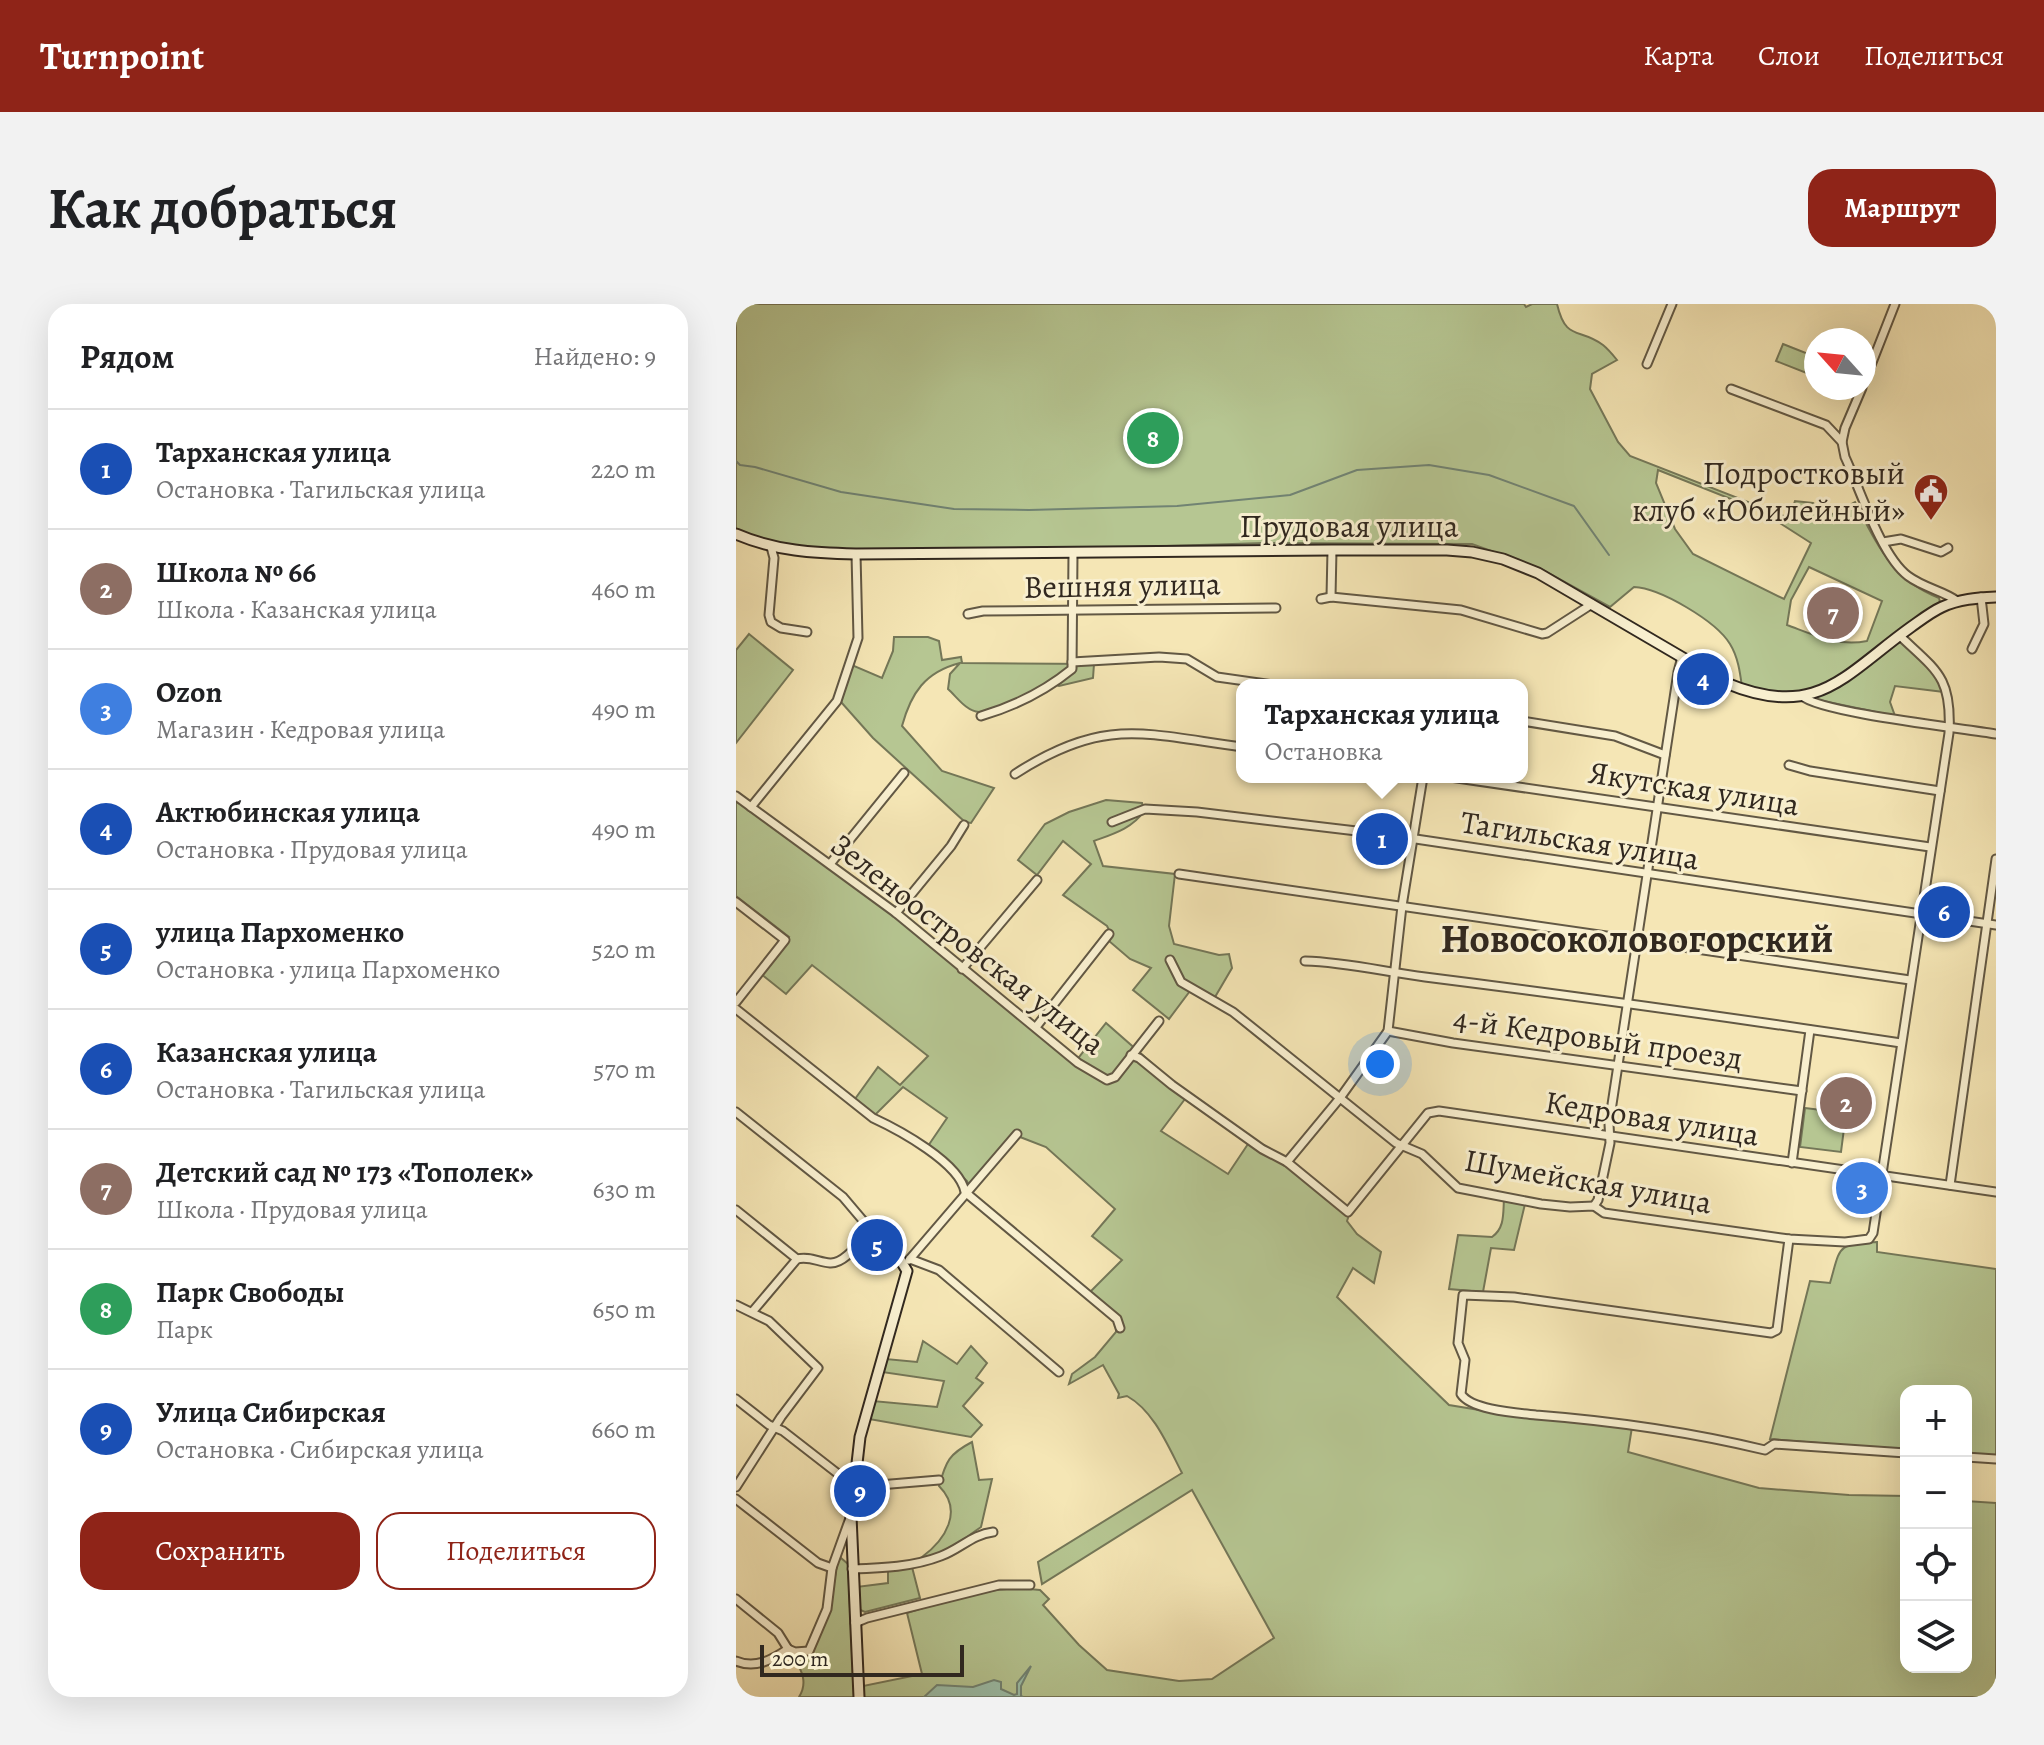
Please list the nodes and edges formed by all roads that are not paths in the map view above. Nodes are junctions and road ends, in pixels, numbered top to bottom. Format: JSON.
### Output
{"nodes":[{"id":1,"x":1672,"y":304,"type":"edge"},
{"id":2,"x":1895,"y":304,"type":"edge"},
{"id":3,"x":1876,"y":353,"type":"edge"},
{"id":4,"x":1647,"y":364,"type":"dead end"},
{"id":5,"x":1731,"y":389,"type":"dead end"},
{"id":6,"x":1858,"y":400,"type":"edge"},
{"id":7,"x":1842,"y":442,"type":"junction"},
{"id":8,"x":736,"y":534,"type":"edge"},
{"id":9,"x":1883,"y":542,"type":"junction"},
{"id":10,"x":771,"y":547,"type":"junction"},
{"id":11,"x":1948,"y":548,"type":"dead end"},
{"id":12,"x":1332,"y":550,"type":"junction"},
{"id":13,"x":1073,"y":553,"type":"junction"},
{"id":14,"x":856,"y":554,"type":"junction"},
{"id":15,"x":1331,"y":597,"type":"junction"},
{"id":16,"x":1981,"y":597,"type":"junction"},
{"id":17,"x":1996,"y":597,"type":"edge"},
{"id":18,"x":1321,"y":599,"type":"dead end"},
{"id":19,"x":1957,"y":601,"type":"junction"},
{"id":20,"x":1592,"y":604,"type":"junction"},
{"id":21,"x":1276,"y":608,"type":"dead end"},
{"id":22,"x":1071,"y":612,"type":"junction"},
{"id":23,"x":968,"y":614,"type":"dead end"},
{"id":24,"x":807,"y":632,"type":"dead end"},
{"id":25,"x":1900,"y":636,"type":"junction"},
{"id":26,"x":1972,"y":649,"type":"dead end"},
{"id":27,"x":1682,"y":657,"type":"junction"},
{"id":28,"x":1072,"y":662,"type":"junction"},
{"id":29,"x":1236,"y":680,"type":"edge"},
{"id":30,"x":1802,"y":696,"type":"junction"},
{"id":31,"x":981,"y":716,"type":"dead end"},
{"id":32,"x":1528,"y":722,"type":"edge"},
{"id":33,"x":1950,"y":726,"type":"junction"},
{"id":34,"x":1996,"y":734,"type":"edge"},
{"id":35,"x":1236,"y":746,"type":"edge"},
{"id":36,"x":1665,"y":755,"type":"junction"},
{"id":37,"x":1789,"y":765,"type":"dead end"},
{"id":38,"x":904,"y":773,"type":"dead end"},
{"id":39,"x":1015,"y":774,"type":"dead end"},
{"id":40,"x":1422,"y":783,"type":"edge"},
{"id":41,"x":1490,"y":783,"type":"edge"},
{"id":42,"x":1940,"y":791,"type":"junction"},
{"id":43,"x":736,"y":796,"type":"edge"},
{"id":44,"x":751,"y":807,"type":"junction"},
{"id":45,"x":1656,"y":808,"type":"junction"},
{"id":46,"x":1112,"y":822,"type":"dead end"},
{"id":47,"x":964,"y":825,"type":"dead end"},
{"id":48,"x":1414,"y":839,"type":"junction"},
{"id":49,"x":1930,"y":847,"type":"junction"},
{"id":50,"x":1996,"y":859,"type":"edge"},
{"id":51,"x":830,"y":864,"type":"junction"},
{"id":52,"x":1179,"y":874,"type":"dead end"},
{"id":53,"x":1649,"y":875,"type":"junction"},
{"id":54,"x":1037,"y":880,"type":"dead end"},
{"id":55,"x":736,"y":902,"type":"edge"},
{"id":56,"x":1402,"y":906,"type":"junction"},
{"id":57,"x":896,"y":913,"type":"junction"},
{"id":58,"x":1920,"y":914,"type":"junction"},
{"id":59,"x":1992,"y":924,"type":"edge"},
{"id":60,"x":1109,"y":934,"type":"dead end"},
{"id":61,"x":1639,"y":941,"type":"junction"},
{"id":62,"x":1170,"y":960,"type":"dead end"},
{"id":63,"x":1305,"y":961,"type":"dead end"},
{"id":64,"x":962,"y":969,"type":"junction"},
{"id":65,"x":1394,"y":972,"type":"junction"},
{"id":66,"x":1910,"y":980,"type":"junction"},
{"id":67,"x":736,"y":1002,"type":"edge"},
{"id":68,"x":1628,"y":1002,"type":"junction"},
{"id":69,"x":736,"y":1009,"type":"edge"},
{"id":70,"x":1159,"y":1021,"type":"dead end"},
{"id":71,"x":1036,"y":1027,"type":"junction"},
{"id":72,"x":1810,"y":1030,"type":"junction"},
{"id":73,"x":1388,"y":1031,"type":"junction"},
{"id":74,"x":1901,"y":1043,"type":"junction"},
{"id":75,"x":1131,"y":1055,"type":"junction"},
{"id":76,"x":1619,"y":1065,"type":"junction"},
{"id":77,"x":1802,"y":1091,"type":"junction"},
{"id":78,"x":1340,"y":1098,"type":"junction"},
{"id":79,"x":736,"y":1112,"type":"edge"},
{"id":80,"x":1017,"y":1134,"type":"dead end"},
{"id":81,"x":1610,"y":1136,"type":"junction"},
{"id":82,"x":1401,"y":1146,"type":"junction"},
{"id":83,"x":1287,"y":1162,"type":"junction"},
{"id":84,"x":1792,"y":1163,"type":"junction"},
{"id":85,"x":1882,"y":1175,"type":"junction"},
{"id":86,"x":1950,"y":1185,"type":"junction"},
{"id":87,"x":965,"y":1192,"type":"junction"},
{"id":88,"x":1996,"y":1192,"type":"edge"},
{"id":89,"x":1594,"y":1206,"type":"junction"},
{"id":90,"x":736,"y":1210,"type":"edge"},
{"id":91,"x":871,"y":1230,"type":"junction"},
{"id":92,"x":1789,"y":1239,"type":"junction"},
{"id":93,"x":797,"y":1259,"type":"junction"},
{"id":94,"x":907,"y":1262,"type":"junction"},
{"id":95,"x":736,"y":1305,"type":"edge"},
{"id":96,"x":753,"y":1311,"type":"junction"},
{"id":97,"x":1120,"y":1328,"type":"dead end"},
{"id":98,"x":1059,"y":1372,"type":"dead end"},
{"id":99,"x":736,"y":1399,"type":"edge"},
{"id":100,"x":776,"y":1427,"type":"junction"},
{"id":101,"x":1900,"y":1453,"type":"edge"},
{"id":102,"x":1972,"y":1457,"type":"edge"},
{"id":103,"x":1996,"y":1459,"type":"edge"},
{"id":104,"x":939,"y":1480,"type":"dead end"},
{"id":105,"x":736,"y":1487,"type":"edge"},
{"id":106,"x":855,"y":1487,"type":"junction"},
{"id":107,"x":736,"y":1499,"type":"edge"},
{"id":108,"x":851,"y":1516,"type":"junction"},
{"id":109,"x":993,"y":1532,"type":"dead end"},
{"id":110,"x":832,"y":1568,"type":"junction"},
{"id":111,"x":852,"y":1569,"type":"junction"},
{"id":112,"x":1030,"y":1585,"type":"dead end"},
{"id":113,"x":736,"y":1599,"type":"edge"},
{"id":114,"x":855,"y":1623,"type":"junction"},
{"id":115,"x":788,"y":1649,"type":"junction"},
{"id":116,"x":736,"y":1661,"type":"edge"},
{"id":117,"x":859,"y":1697,"type":"edge"}],
"edges":[{"from":1,"to":4,"type":"street"},
{"from":2,"to":3,"type":"street"},
{"from":5,"to":7,"type":"street"},
{"from":6,"to":7,"type":"street"},
{"from":7,"to":9,"type":"street"},
{"from":8,"to":10,"type":"main road","name":"Прудовая улица"},
{"from":9,"to":11,"type":"street"},
{"from":9,"to":19,"type":"street"},
{"from":10,"to":14,"type":"main road","name":"Прудовая улица"},
{"from":10,"to":24,"type":"street"},
{"from":12,"to":13,"type":"main road","name":"Прудовая улица"},
{"from":12,"to":15,"type":"street"},
{"from":12,"to":20,"type":"main road","name":"Прудовая улица"},
{"from":13,"to":14,"type":"main road","name":"Прудовая улица"},
{"from":13,"to":22,"type":"street"},
{"from":14,"to":44,"type":"street"},
{"from":15,"to":18,"type":"street"},
{"from":15,"to":20,"type":"street"},
{"from":16,"to":17,"type":"main road","name":"Прудовая улица"},
{"from":16,"to":19,"type":"main road","name":"Прудовая улица"},
{"from":16,"to":26,"type":"street"},
{"from":19,"to":25,"type":"main road","name":"Прудовая улица"},
{"from":20,"to":27,"type":"main road","name":"Прудовая улица"},
{"from":21,"to":22,"type":"street","name":"Вешняя улица"},
{"from":22,"to":23,"type":"street","name":"Вешняя улица"},
{"from":22,"to":28,"type":"street"},
{"from":25,"to":30,"type":"main road","name":"Прудовая улица"},
{"from":25,"to":33,"type":"street"},
{"from":27,"to":30,"type":"main road","name":"Прудовая улица"},
{"from":27,"to":36,"type":"street"},
{"from":28,"to":29,"type":"street"},
{"from":28,"to":31,"type":"street"},
{"from":30,"to":33,"type":"street"},
{"from":32,"to":36,"type":"street"},
{"from":33,"to":34,"type":"street"},
{"from":33,"to":42,"type":"street"},
{"from":35,"to":39,"type":"street"},
{"from":36,"to":45,"type":"street"},
{"from":37,"to":42,"type":"street"},
{"from":38,"to":51,"type":"street"},
{"from":40,"to":48,"type":"street"},
{"from":41,"to":45,"type":"street","name":"Якутская улица"},
{"from":42,"to":49,"type":"street"},
{"from":43,"to":44,"type":"street","name":"Зеленоостровская улица"},
{"from":44,"to":51,"type":"street","name":"Зеленоостровская улица"},
{"from":45,"to":49,"type":"street","name":"Якутская улица"},
{"from":45,"to":53,"type":"street"},
{"from":46,"to":48,"type":"street","name":"Тагильская улица"},
{"from":47,"to":57,"type":"street"},
{"from":48,"to":53,"type":"street","name":"Тагильская улица"},
{"from":48,"to":56,"type":"street"},
{"from":49,"to":58,"type":"street"},
{"from":50,"to":59,"type":"street"},
{"from":51,"to":57,"type":"street","name":"Зеленоостровская улица"},
{"from":52,"to":56,"type":"street"},
{"from":53,"to":58,"type":"street","name":"Тагильская улица"},
{"from":53,"to":61,"type":"street"},
{"from":54,"to":64,"type":"street"},
{"from":55,"to":67,"type":"street"},
{"from":56,"to":61,"type":"street"},
{"from":56,"to":65,"type":"street"},
{"from":57,"to":64,"type":"street","name":"Зеленоостровская улица"},
{"from":58,"to":59,"type":"street","name":"Тагильская улица"},
{"from":58,"to":66,"type":"street"},
{"from":59,"to":86,"type":"street"},
{"from":60,"to":71,"type":"street"},
{"from":61,"to":66,"type":"street"},
{"from":61,"to":68,"type":"street"},
{"from":62,"to":78,"type":"street","name":"Шумейская улица"},
{"from":63,"to":65,"type":"street"},
{"from":64,"to":71,"type":"street","name":"Зеленоостровская улица"},
{"from":65,"to":68,"type":"street"},
{"from":65,"to":73,"type":"street"},
{"from":66,"to":74,"type":"street"},
{"from":68,"to":72,"type":"street"},
{"from":68,"to":76,"type":"street"},
{"from":69,"to":87,"type":"street"},
{"from":70,"to":75,"type":"street","name":"Зеленоостровская улица"},
{"from":71,"to":75,"type":"street","name":"Зеленоостровская улица"},
{"from":72,"to":74,"type":"street"},
{"from":72,"to":77,"type":"street"},
{"from":73,"to":76,"type":"street","name":"4-й Кедровый проезд"},
{"from":73,"to":78,"type":"street"},
{"from":74,"to":85,"type":"street"},
{"from":75,"to":83,"type":"street"},
{"from":76,"to":77,"type":"street","name":"4-й Кедровый проезд"},
{"from":76,"to":81,"type":"street"},
{"from":77,"to":84,"type":"street"},
{"from":78,"to":82,"type":"street","name":"Шумейская улица"},
{"from":78,"to":83,"type":"street"},
{"from":79,"to":91,"type":"street"},
{"from":80,"to":87,"type":"street"},
{"from":81,"to":82,"type":"street","name":"Кедровая улица"},
{"from":81,"to":84,"type":"street","name":"Кедровая улица"},
{"from":81,"to":89,"type":"street"},
{"from":82,"to":83,"type":"street","name":"Кедровая улица"},
{"from":82,"to":89,"type":"street","name":"Шумейская улица"},
{"from":84,"to":85,"type":"street","name":"Кедровая улица"},
{"from":85,"to":86,"type":"street","name":"Кедровая улица"},
{"from":85,"to":92,"type":"street","name":"Шумейская улица"},
{"from":86,"to":88,"type":"street","name":"Кедровая улица"},
{"from":87,"to":94,"type":"street"},
{"from":87,"to":97,"type":"street"},
{"from":89,"to":92,"type":"street","name":"Шумейская улица"},
{"from":90,"to":93,"type":"street"},
{"from":91,"to":93,"type":"street"},
{"from":91,"to":94,"type":"main road"},
{"from":92,"to":101,"type":"street"},
{"from":93,"to":96,"type":"street"},
{"from":94,"to":98,"type":"street"},
{"from":94,"to":106,"type":"main road"},
{"from":95,"to":96,"type":"street"},
{"from":96,"to":100,"type":"street"},
{"from":99,"to":100,"type":"street"},
{"from":100,"to":105,"type":"street"},
{"from":100,"to":106,"type":"street"},
{"from":102,"to":103,"type":"street"},
{"from":104,"to":106,"type":"street"},
{"from":106,"to":108,"type":"main road"},
{"from":107,"to":110,"type":"street"},
{"from":108,"to":110,"type":"street"},
{"from":108,"to":111,"type":"main road"},
{"from":109,"to":111,"type":"street"},
{"from":110,"to":115,"type":"street"},
{"from":111,"to":114,"type":"main road"},
{"from":112,"to":114,"type":"street"},
{"from":113,"to":115,"type":"street"},
{"from":114,"to":117,"type":"main road"},
{"from":115,"to":116,"type":"street"}]}
